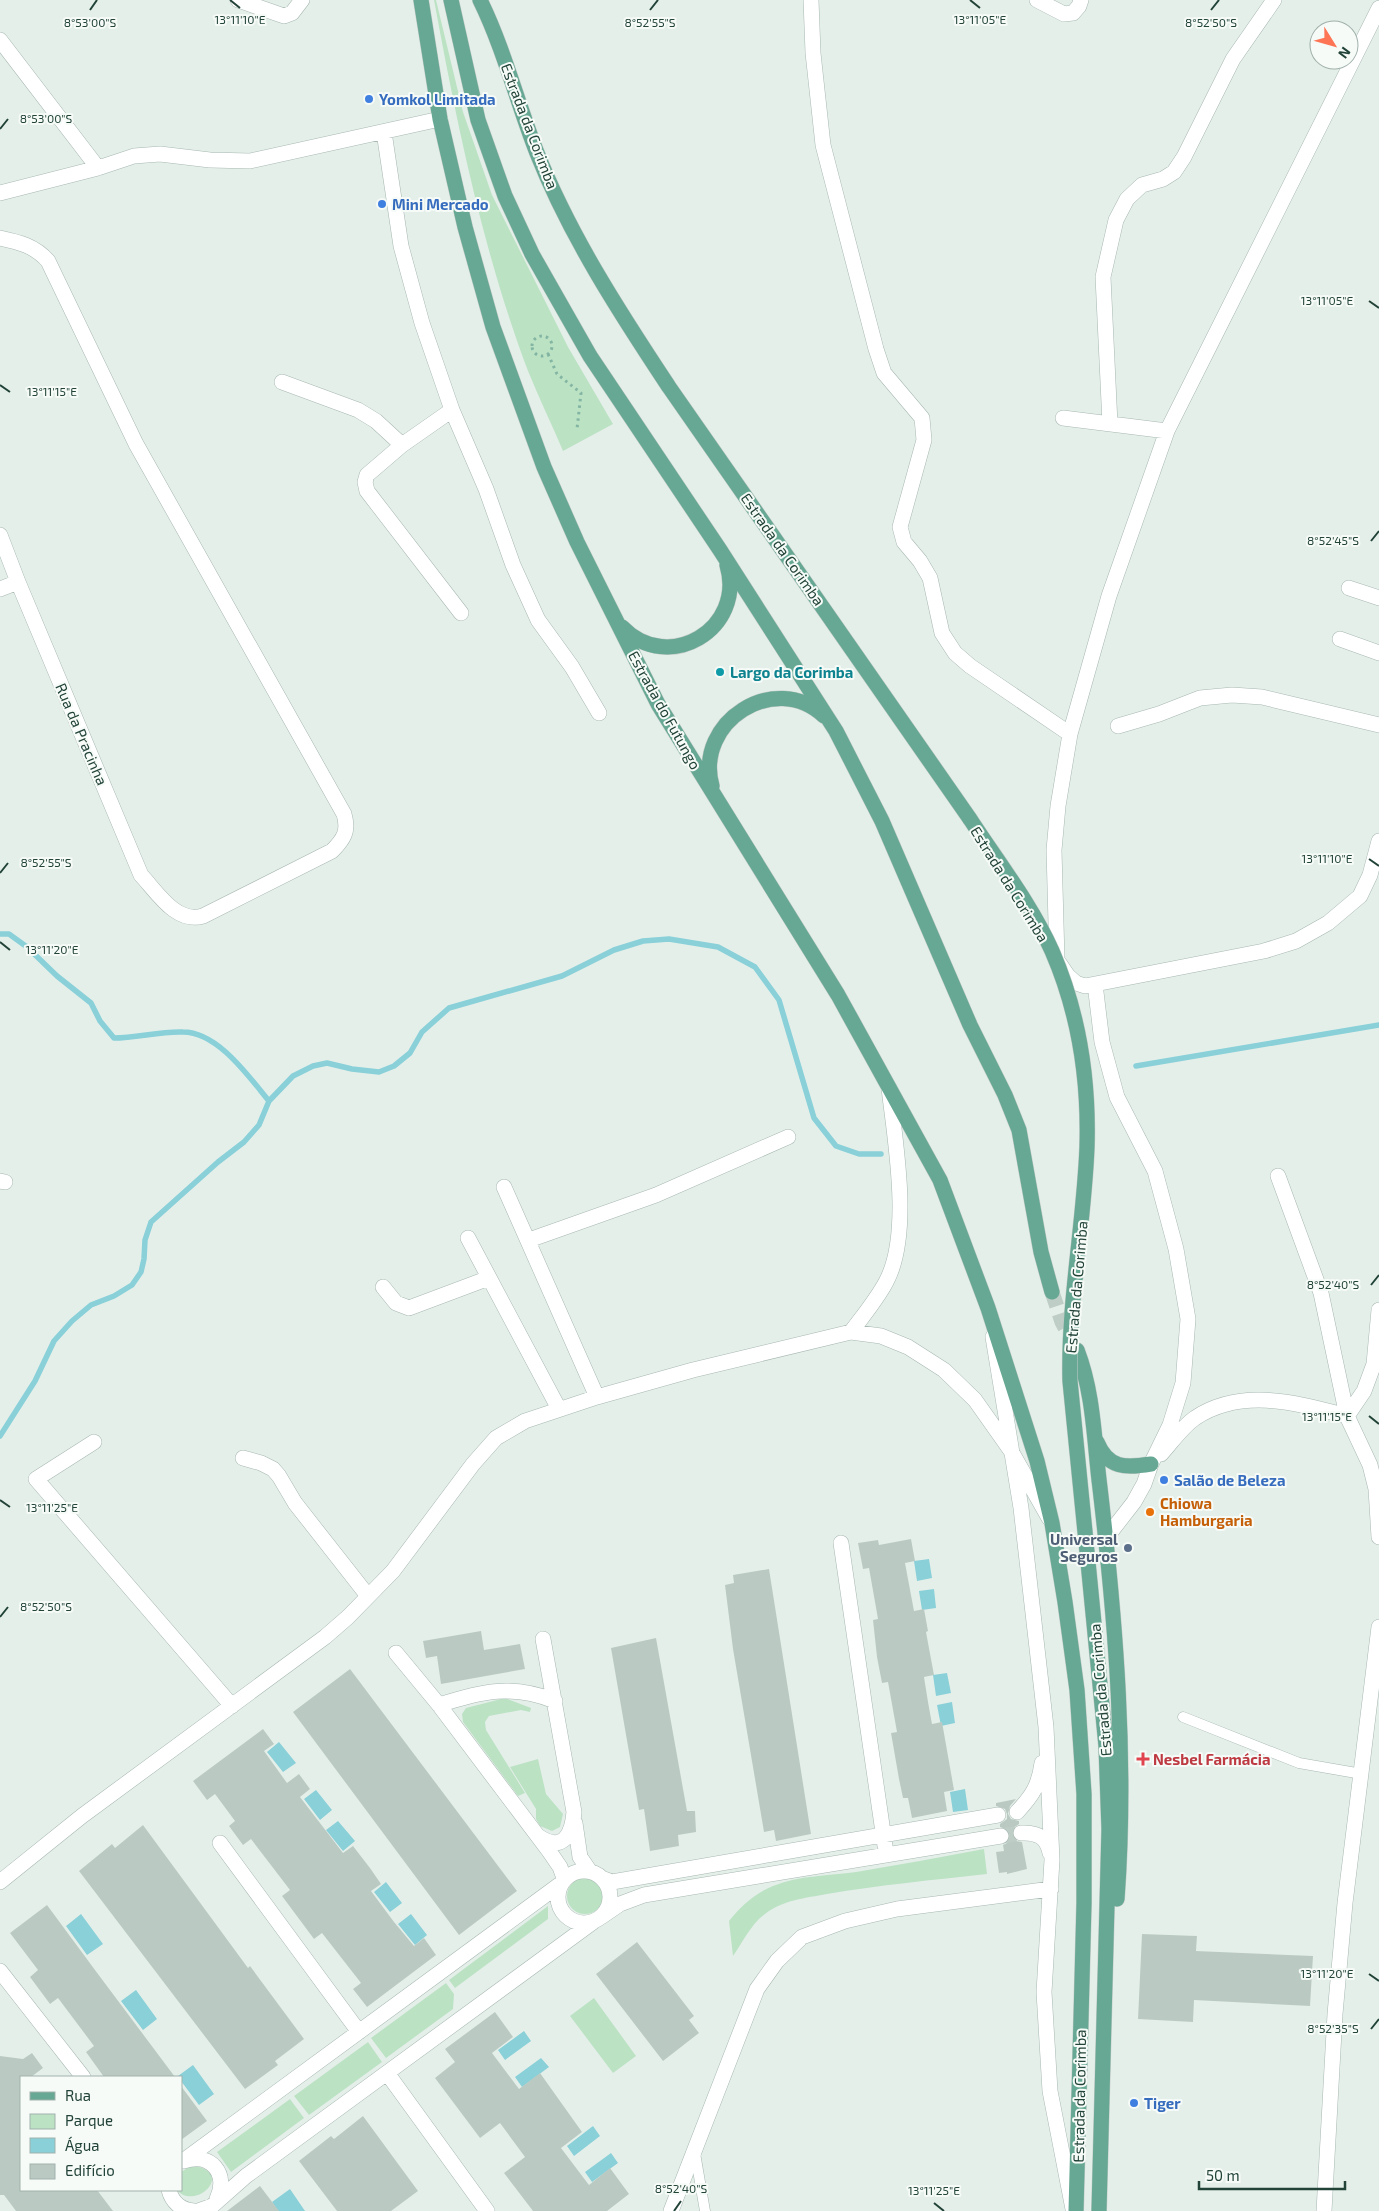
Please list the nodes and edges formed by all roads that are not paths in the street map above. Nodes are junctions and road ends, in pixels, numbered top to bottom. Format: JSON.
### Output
{"nodes":[{"id":1,"x":238,"y":0,"type":"edge"},
{"id":2,"x":302,"y":0,"type":"edge"},
{"id":3,"x":421,"y":0,"type":"edge"},
{"id":4,"x":451,"y":0,"type":"edge"},
{"id":5,"x":480,"y":0,"type":"edge"},
{"id":6,"x":811,"y":0,"type":"edge"},
{"id":7,"x":1037,"y":0,"type":"edge"},
{"id":8,"x":1080,"y":0,"type":"edge"},
{"id":9,"x":1274,"y":0,"type":"edge"},
{"id":10,"x":1379,"y":8,"type":"edge"},
{"id":11,"x":0,"y":40,"type":"edge"},
{"id":12,"x":440,"y":119,"type":"junction"},
{"id":13,"x":384,"y":132,"type":"junction"},
{"id":14,"x":98,"y":168,"type":"junction"},
{"id":15,"x":0,"y":193,"type":"edge"},
{"id":16,"x":0,"y":238,"type":"edge"},
{"id":17,"x":282,"y":382,"type":"dead end"},
{"id":18,"x":452,"y":410,"type":"junction"},
{"id":19,"x":1063,"y":418,"type":"dead end"},
{"id":20,"x":1110,"y":424,"type":"junction"},
{"id":21,"x":1167,"y":431,"type":"junction"},
{"id":22,"x":402,"y":445,"type":"junction"},
{"id":23,"x":0,"y":535,"type":"edge"},
{"id":24,"x":720,"y":550,"type":"junction"},
{"id":25,"x":18,"y":582,"type":"junction"},
{"id":26,"x":1349,"y":588,"type":"dead end"},
{"id":27,"x":0,"y":589,"type":"edge"},
{"id":28,"x":1379,"y":598,"type":"edge"},
{"id":29,"x":461,"y":613,"type":"dead end"},
{"id":30,"x":613,"y":616,"type":"junction"},
{"id":31,"x":1340,"y":639,"type":"dead end"},
{"id":32,"x":1379,"y":653,"type":"edge"},
{"id":33,"x":599,"y":713,"type":"dead end"},
{"id":34,"x":1379,"y":725,"type":"edge"},
{"id":35,"x":1118,"y":726,"type":"dead end"},
{"id":36,"x":836,"y":731,"type":"junction"},
{"id":37,"x":1070,"y":734,"type":"junction"},
{"id":38,"x":718,"y":802,"type":"junction"},
{"id":39,"x":1379,"y":841,"type":"edge"},
{"id":40,"x":1095,"y":984,"type":"junction"},
{"id":41,"x":889,"y":1088,"type":"junction"},
{"id":42,"x":788,"y":1138,"type":"dead end"},
{"id":43,"x":1278,"y":1176,"type":"dead end"},
{"id":44,"x":504,"y":1187,"type":"dead end"},
{"id":45,"x":468,"y":1238,"type":"dead end"},
{"id":46,"x":529,"y":1240,"type":"junction"},
{"id":47,"x":489,"y":1278,"type":"junction"},
{"id":48,"x":384,"y":1287,"type":"dead end"},
{"id":49,"x":1052,"y":1292,"type":"tunnel mouth"},
{"id":50,"x":988,"y":1308,"type":"junction"},
{"id":51,"x":1379,"y":1310,"type":"edge"},
{"id":52,"x":851,"y":1332,"type":"junction"},
{"id":53,"x":1077,"y":1350,"type":"tunnel mouth"},
{"id":54,"x":597,"y":1397,"type":"junction"},
{"id":55,"x":559,"y":1409,"type":"junction"},
{"id":56,"x":1347,"y":1416,"type":"junction"},
{"id":57,"x":1093,"y":1433,"type":"junction"},
{"id":58,"x":94,"y":1442,"type":"dead end"},
{"id":59,"x":1011,"y":1451,"type":"junction"},
{"id":60,"x":244,"y":1458,"type":"dead end"},
{"id":61,"x":1151,"y":1464,"type":"junction"},
{"id":62,"x":1052,"y":1522,"type":"junction"},
{"id":63,"x":1379,"y":1537,"type":"edge"},
{"id":64,"x":1106,"y":1538,"type":"junction"},
{"id":65,"x":841,"y":1543,"type":"dead end"},
{"id":66,"x":368,"y":1596,"type":"junction"},
{"id":67,"x":1379,"y":1627,"type":"edge"},
{"id":68,"x":543,"y":1639,"type":"dead end"},
{"id":69,"x":396,"y":1653,"type":"dead end"},
{"id":70,"x":555,"y":1701,"type":"junction"},
{"id":71,"x":440,"y":1705,"type":"junction"},
{"id":72,"x":232,"y":1706,"type":"junction"},
{"id":73,"x":1182,"y":1717,"type":"dead end"},
{"id":74,"x":1046,"y":1727,"type":"junction"},
{"id":75,"x":1362,"y":1774,"type":"junction"},
{"id":76,"x":574,"y":1812,"type":"junction"},
{"id":77,"x":1018,"y":1812,"type":"dead end"},
{"id":78,"x":998,"y":1815,"type":"dead end"},
{"id":79,"x":1021,"y":1833,"type":"tunnel mouth"},
{"id":80,"x":535,"y":1834,"type":"junction"},
{"id":81,"x":883,"y":1836,"type":"junction"},
{"id":82,"x":1001,"y":1836,"type":"tunnel mouth"},
{"id":83,"x":220,"y":1843,"type":"dead end"},
{"id":84,"x":887,"y":1855,"type":"junction"},
{"id":85,"x":1052,"y":1860,"type":"junction"},
{"id":86,"x":589,"y":1870,"type":"junction"},
{"id":87,"x":604,"y":1879,"type":"junction"},
{"id":88,"x":0,"y":1882,"type":"edge"},
{"id":89,"x":562,"y":1882,"type":"junction"},
{"id":90,"x":1051,"y":1889,"type":"junction"},
{"id":91,"x":597,"y":1920,"type":"junction"},
{"id":92,"x":1107,"y":1960,"type":"junction"},
{"id":93,"x":0,"y":1971,"type":"edge"},
{"id":94,"x":359,"y":2032,"type":"junction"},
{"id":95,"x":387,"y":2073,"type":"junction"},
{"id":96,"x":82,"y":2076,"type":"edge"},
{"id":97,"x":695,"y":2152,"type":"junction"},
{"id":98,"x":182,"y":2162,"type":"edge"},
{"id":99,"x":173,"y":2198,"type":"edge"},
{"id":100,"x":209,"y":2207,"type":"edge"},
{"id":101,"x":194,"y":2211,"type":"edge"},
{"id":102,"x":487,"y":2211,"type":"edge"},
{"id":103,"x":670,"y":2211,"type":"edge"},
{"id":104,"x":705,"y":2211,"type":"edge"},
{"id":105,"x":1075,"y":2211,"type":"edge"},
{"id":106,"x":1099,"y":2211,"type":"edge"},
{"id":107,"x":1324,"y":2211,"type":"edge"}],
"edges":[{"from":1,"to":2,"type":"street"},
{"from":3,"to":12,"type":"main road"},
{"from":4,"to":24,"type":"main road","name":"Estrada da Corimba"},
{"from":5,"to":92,"type":"main road","name":"Estrada da Corimba","bridge":true},
{"from":6,"to":37,"type":"street"},
{"from":7,"to":8,"type":"street"},
{"from":9,"to":20,"type":"street"},
{"from":10,"to":21,"type":"street"},
{"from":11,"to":14,"type":"street"},
{"from":12,"to":13,"type":"street"},
{"from":12,"to":30,"type":"main road"},
{"from":13,"to":14,"type":"street"},
{"from":13,"to":18,"type":"street"},
{"from":14,"to":15,"type":"street"},
{"from":16,"to":25,"type":"street","name":"Rua da Pracinha"},
{"from":17,"to":22,"type":"street"},
{"from":18,"to":22,"type":"street"},
{"from":18,"to":33,"type":"street"},
{"from":19,"to":20,"type":"street"},
{"from":20,"to":21,"type":"street"},
{"from":21,"to":37,"type":"street"},
{"from":22,"to":29,"type":"street"},
{"from":23,"to":25,"type":"street","name":"Rua da Pracinha"},
{"from":24,"to":30,"type":"main road"},
{"from":24,"to":36,"type":"main road","name":"Estrada da Corimba"},
{"from":25,"to":27,"type":"street"},
{"from":26,"to":28,"type":"street"},
{"from":30,"to":38,"type":"main road","name":"Estrada do Futungo"},
{"from":31,"to":32,"type":"street"},
{"from":34,"to":35,"type":"street"},
{"from":36,"to":38,"type":"main road"},
{"from":36,"to":49,"type":"main road","name":"Estrada da Corimba"},
{"from":37,"to":40,"type":"street"},
{"from":38,"to":41,"type":"main road","name":"Estrada da Corimba"},
{"from":39,"to":40,"type":"street"},
{"from":40,"to":61,"type":"street"},
{"from":41,"to":50,"type":"main road","name":"Estrada da Corimba"},
{"from":41,"to":52,"type":"street"},
{"from":42,"to":46,"type":"street"},
{"from":43,"to":56,"type":"street"},
{"from":44,"to":46,"type":"street"},
{"from":45,"to":47,"type":"street"},
{"from":46,"to":54,"type":"street"},
{"from":47,"to":48,"type":"street"},
{"from":47,"to":55,"type":"street"},
{"from":50,"to":59,"type":"street"},
{"from":50,"to":62,"type":"main road","name":"Estrada da Corimba"},
{"from":51,"to":56,"type":"street"},
{"from":52,"to":54,"type":"street"},
{"from":52,"to":59,"type":"street"},
{"from":53,"to":57,"type":"main road","name":"Estrada da Corimba"},
{"from":54,"to":55,"type":"street"},
{"from":55,"to":66,"type":"street"},
{"from":56,"to":61,"type":"street"},
{"from":56,"to":63,"type":"street"},
{"from":57,"to":61,"type":"main road"},
{"from":57,"to":64,"type":"main road","name":"Estrada da Corimba"},
{"from":58,"to":72,"type":"street"},
{"from":59,"to":62,"type":"street"},
{"from":59,"to":74,"type":"street"},
{"from":60,"to":66,"type":"street"},
{"from":61,"to":64,"type":"street"},
{"from":62,"to":105,"type":"main road","name":"Estrada da Corimba"},
{"from":64,"to":92,"type":"main road","name":"Estrada da Corimba"},
{"from":65,"to":81,"type":"street"},
{"from":66,"to":72,"type":"street"},
{"from":67,"to":75,"type":"street"},
{"from":68,"to":70,"type":"street"},
{"from":69,"to":71,"type":"street"},
{"from":70,"to":71,"type":"street"},
{"from":70,"to":76,"type":"street"},
{"from":71,"to":80,"type":"street"},
{"from":72,"to":88,"type":"street"},
{"from":73,"to":75,"type":"lane"},
{"from":74,"to":77,"type":"street"},
{"from":74,"to":85,"type":"street"},
{"from":75,"to":107,"type":"street"},
{"from":76,"to":80,"type":"street"},
{"from":76,"to":86,"type":"street"},
{"from":78,"to":81,"type":"street"},
{"from":79,"to":85,"type":"street"},
{"from":80,"to":89,"type":"street"},
{"from":81,"to":84,"type":"street"},
{"from":81,"to":87,"type":"street"},
{"from":82,"to":84,"type":"street"},
{"from":83,"to":94,"type":"street"},
{"from":84,"to":91,"type":"street"},
{"from":85,"to":90,"type":"street"},
{"from":86,"to":87,"type":"street"},
{"from":86,"to":89,"type":"street"},
{"from":87,"to":91,"type":"street"},
{"from":89,"to":91,"type":"street"},
{"from":89,"to":94,"type":"street"},
{"from":90,"to":97,"type":"street"},
{"from":90,"to":105,"type":"street"},
{"from":91,"to":95,"type":"street"},
{"from":92,"to":106,"type":"main road","name":"Estrada da Corimba"},
{"from":93,"to":96,"type":"street"},
{"from":94,"to":98,"type":"street"},
{"from":95,"to":100,"type":"street"},
{"from":95,"to":102,"type":"street"},
{"from":97,"to":103,"type":"street"},
{"from":97,"to":104,"type":"lane"},
{"from":98,"to":100,"type":"street"},
{"from":99,"to":101,"type":"street"}]}
